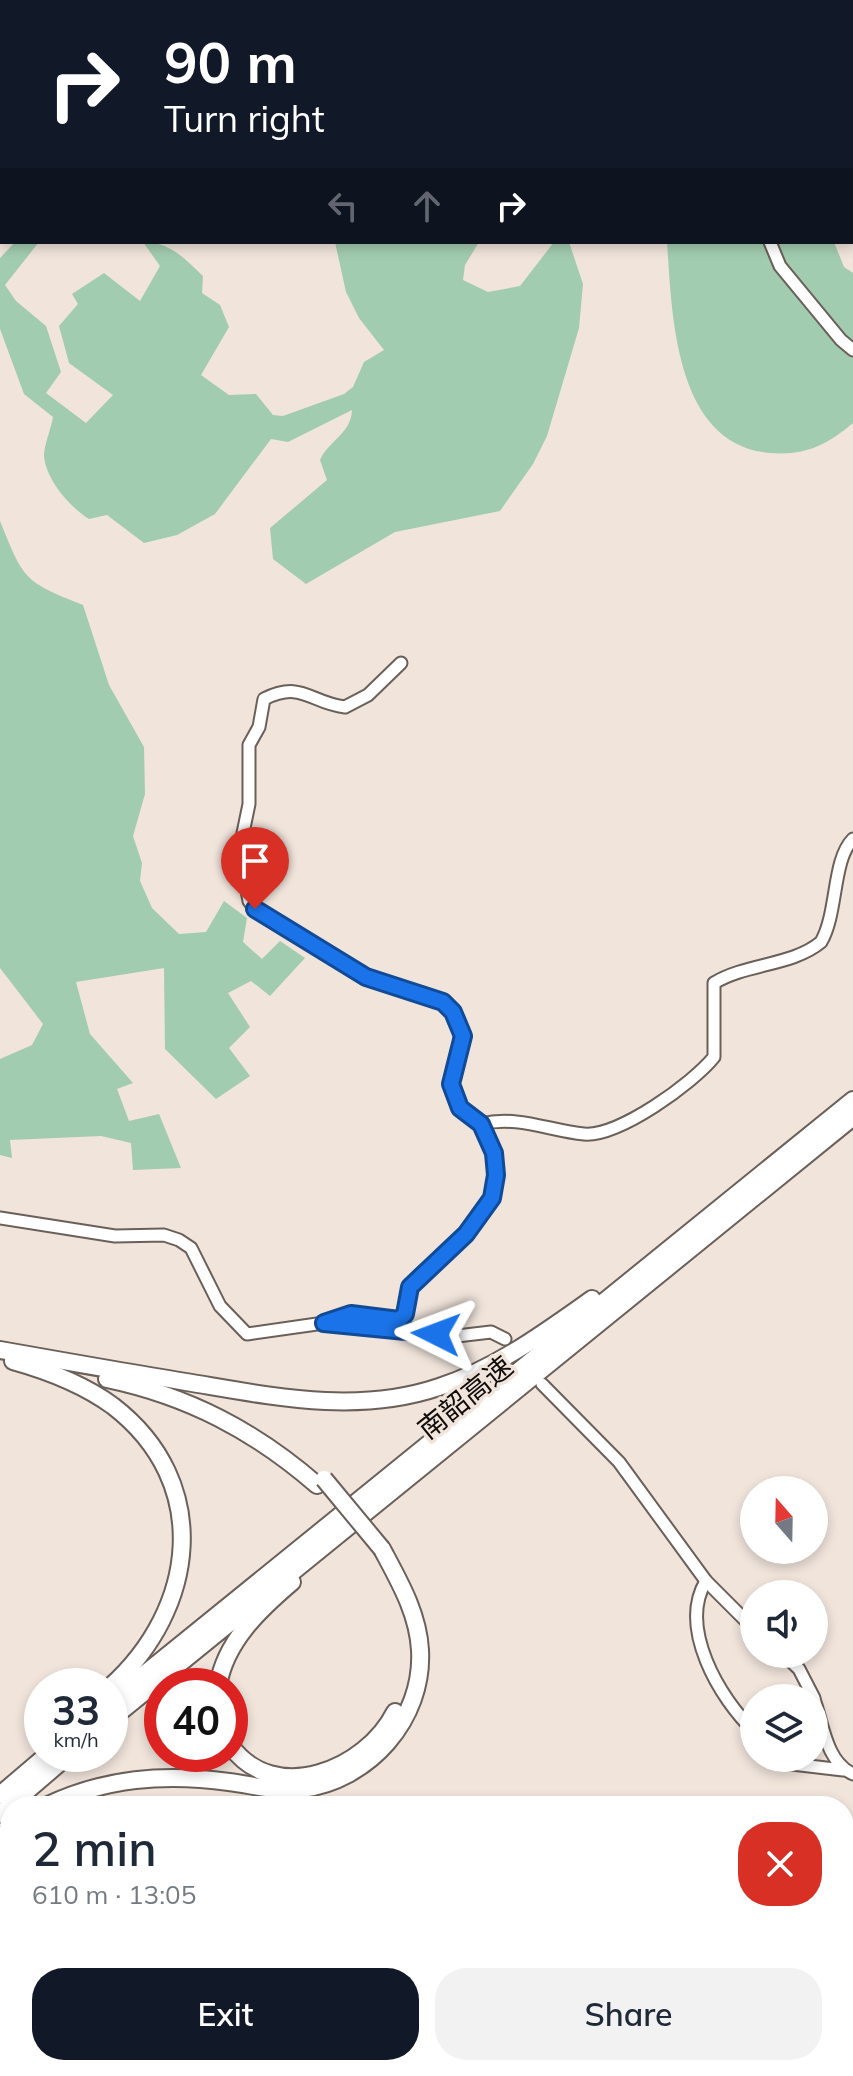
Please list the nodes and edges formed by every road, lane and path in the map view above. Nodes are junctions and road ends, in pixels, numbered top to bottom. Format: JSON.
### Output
{"nodes":[{"id":1,"x":771,"y":244,"type":"edge"},
{"id":2,"x":853,"y":350,"type":"edge"},
{"id":3,"x":401,"y":663,"type":"dead end"},
{"id":4,"x":853,"y":839,"type":"edge"},
{"id":5,"x":853,"y":1100,"type":"edge"},
{"id":6,"x":853,"y":1117,"type":"edge"},
{"id":7,"x":481,"y":1124,"type":"junction"},
{"id":8,"x":752,"y":1183,"type":"junction"},
{"id":9,"x":0,"y":1218,"type":"edge"},
{"id":10,"x":324,"y":1323,"type":"junction"},
{"id":11,"x":505,"y":1339,"type":"dead end"},
{"id":12,"x":0,"y":1350,"type":"edge"},
{"id":13,"x":0,"y":1357,"type":"edge"},
{"id":14,"x":120,"y":1371,"type":"junction"},
{"id":15,"x":542,"y":1384,"type":"dead end"},
{"id":16,"x":498,"y":1404,"type":"junction"},
{"id":17,"x":321,"y":1482,"type":"junction"},
{"id":18,"x":378,"y":1551,"type":"junction"},
{"id":19,"x":706,"y":1581,"type":"junction"},
{"id":20,"x":740,"y":1615,"type":"edge"},
{"id":21,"x":128,"y":1668,"type":"edge"},
{"id":22,"x":224,"y":1668,"type":"edge"},
{"id":23,"x":128,"y":1687,"type":"edge"},
{"id":24,"x":128,"y":1705,"type":"edge"},
{"id":25,"x":740,"y":1718,"type":"edge"},
{"id":26,"x":828,"y":1740,"type":"edge"},
{"id":27,"x":248,"y":1762,"type":"edge"},
{"id":28,"x":24,"y":1763,"type":"edge"},
{"id":29,"x":828,"y":1769,"type":"edge"},
{"id":30,"x":27,"y":1772,"type":"edge"},
{"id":31,"x":49,"y":1772,"type":"edge"},
{"id":32,"x":848,"y":1772,"type":"edge"},
{"id":33,"x":0,"y":1783,"type":"edge"},
{"id":34,"x":0,"y":1795,"type":"edge"},
{"id":35,"x":21,"y":1796,"type":"edge"},
{"id":36,"x":69,"y":1796,"type":"edge"}],
"edges":[{"from":1,"to":2,"type":"street"},
{"from":3,"to":7,"type":"street"},
{"from":4,"to":7,"type":"street"},
{"from":5,"to":8,"type":"highway","name":"南韶高速"},
{"from":6,"to":16,"type":"highway","name":"南韶高速"},
{"from":7,"to":10,"type":"street"},
{"from":8,"to":14,"type":"highway"},
{"from":8,"to":23,"type":"highway","name":"南韶高速"},
{"from":9,"to":10,"type":"street"},
{"from":10,"to":11,"type":"street"},
{"from":12,"to":14,"type":"highway"},
{"from":13,"to":17,"type":"highway"},
{"from":13,"to":21,"type":"highway"},
{"from":14,"to":17,"type":"highway"},
{"from":15,"to":19,"type":"street"},
{"from":16,"to":22,"type":"highway"},
{"from":16,"to":24,"type":"highway","name":"南韶高速"},
{"from":17,"to":18,"type":"highway"},
{"from":18,"to":27,"type":"highway"},
{"from":18,"to":36,"type":"highway"},
{"from":19,"to":20,"type":"street"},
{"from":19,"to":25,"type":"street"},
{"from":26,"to":32,"type":"street"},
{"from":28,"to":33,"type":"highway"},
{"from":29,"to":32,"type":"street"},
{"from":30,"to":34,"type":"highway"},
{"from":31,"to":35,"type":"highway"}]}
